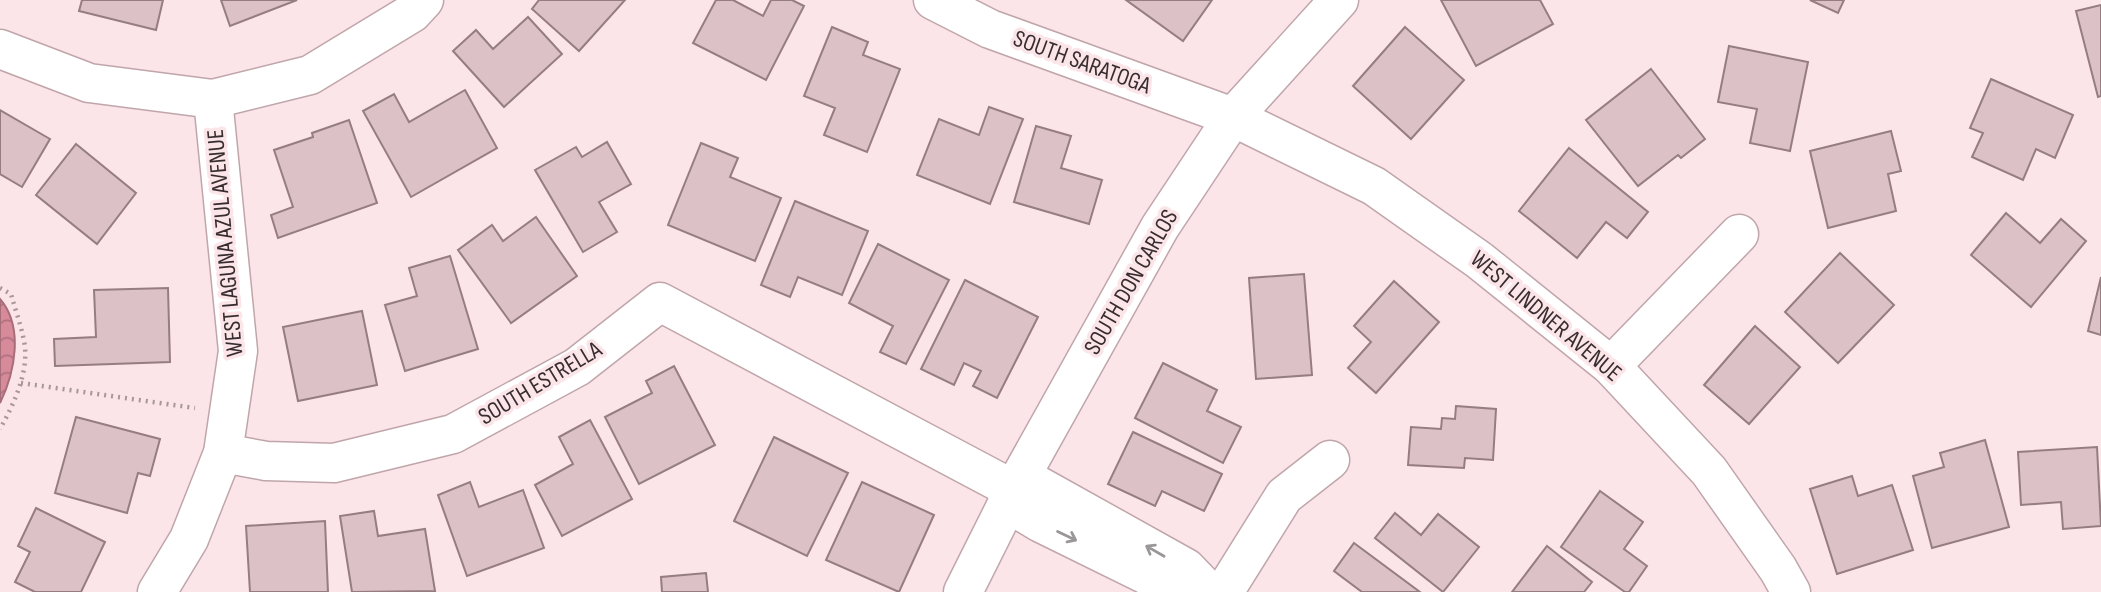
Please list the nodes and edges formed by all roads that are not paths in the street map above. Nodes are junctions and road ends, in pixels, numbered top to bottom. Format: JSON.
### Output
{"nodes":[{"id":1,"x":424,"y":0,"type":"edge"},
{"id":2,"x":933,"y":0,"type":"edge"},
{"id":3,"x":1339,"y":0,"type":"edge"},
{"id":4,"x":0,"y":49,"type":"edge"},
{"id":5,"x":213,"y":99,"type":"junction"},
{"id":6,"x":1233,"y":117,"type":"junction"},
{"id":7,"x":1739,"y":234,"type":"dead end"},
{"id":8,"x":1611,"y":366,"type":"junction"},
{"id":9,"x":223,"y":453,"type":"junction"},
{"id":10,"x":1331,"y":460,"type":"dead end"},
{"id":11,"x":1014,"y":490,"type":"junction"},
{"id":12,"x":157,"y":592,"type":"edge"},
{"id":13,"x":963,"y":592,"type":"edge"},
{"id":14,"x":1186,"y":592,"type":"edge"},
{"id":15,"x":1209,"y":592,"type":"edge"},
{"id":16,"x":1224,"y":592,"type":"edge"},
{"id":17,"x":1791,"y":592,"type":"edge"}],
"edges":[{"from":1,"to":5,"type":"street"},
{"from":2,"to":6,"type":"street","name":"SOUTH SARATOGA"},
{"from":3,"to":6,"type":"street","name":"SOUTH DON CARLOS"},
{"from":4,"to":5,"type":"street","name":"WEST LAGUNA AZUL AVENUE"},
{"from":5,"to":9,"type":"street","name":"WEST LAGUNA AZUL AVENUE"},
{"from":6,"to":8,"type":"street","name":"WEST LINDNER AVENUE"},
{"from":6,"to":11,"type":"street","name":"SOUTH DON CARLOS"},
{"from":7,"to":8,"type":"street"},
{"from":8,"to":17,"type":"street","name":"WEST LINDNER AVENUE"},
{"from":9,"to":11,"type":"street","name":"SOUTH ESTRELLA"},
{"from":9,"to":12,"type":"street","name":"WEST LAGUNA AZUL AVENUE"},
{"from":10,"to":16,"type":"street"},
{"from":11,"to":13,"type":"street","name":"SOUTH DON CARLOS"},
{"from":11,"to":14,"type":"street","one_way":true},
{"from":15,"to":11,"type":"street","one_way":true}]}
